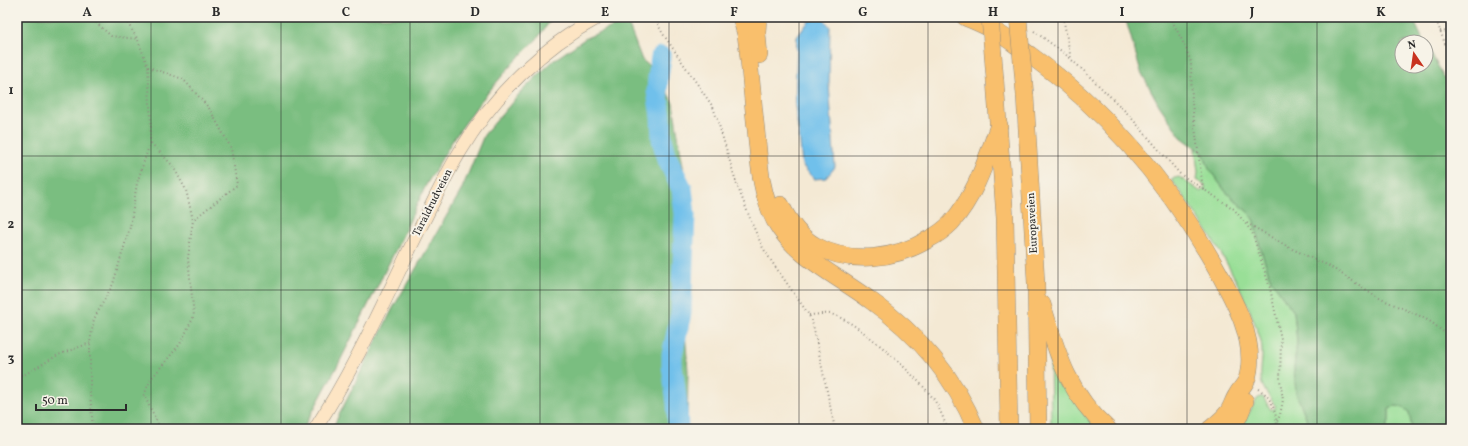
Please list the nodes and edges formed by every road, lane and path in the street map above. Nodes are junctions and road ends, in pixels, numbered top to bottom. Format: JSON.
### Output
{"nodes":[{"id":1,"x":90,"y":17,"type":"edge"},
{"id":2,"x":124,"y":17,"type":"edge"},
{"id":3,"x":599,"y":17,"type":"edge"},
{"id":4,"x":654,"y":17,"type":"edge"},
{"id":5,"x":740,"y":17,"type":"edge"},
{"id":6,"x":758,"y":17,"type":"edge"},
{"id":7,"x":965,"y":17,"type":"edge"},
{"id":8,"x":982,"y":17,"type":"edge"},
{"id":9,"x":990,"y":17,"type":"edge"},
{"id":10,"x":1063,"y":17,"type":"edge"},
{"id":11,"x":1435,"y":17,"type":"edge"},
{"id":12,"x":1171,"y":18,"type":"edge"},
{"id":13,"x":1024,"y":23,"type":"edge"},
{"id":14,"x":1440,"y":31,"type":"junction"},
{"id":15,"x":1451,"y":32,"type":"edge"},
{"id":16,"x":138,"y":40,"type":"junction"},
{"id":17,"x":1072,"y":60,"type":"junction"},
{"id":18,"x":1451,"y":60,"type":"edge"},
{"id":19,"x":148,"y":67,"type":"junction"},
{"id":20,"x":999,"y":126,"type":"junction"},
{"id":21,"x":150,"y":143,"type":"junction"},
{"id":22,"x":1203,"y":189,"type":"junction"},
{"id":23,"x":193,"y":220,"type":"junction"},
{"id":24,"x":1245,"y":222,"type":"junction"},
{"id":25,"x":1036,"y":283,"type":"junction"},
{"id":26,"x":809,"y":315,"type":"junction"},
{"id":27,"x":1451,"y":338,"type":"edge"},
{"id":28,"x":90,"y":343,"type":"junction"},
{"id":29,"x":17,"y":375,"type":"edge"},
{"id":30,"x":1251,"y":386,"type":"junction"},
{"id":31,"x":1277,"y":422,"type":"junction"},
{"id":32,"x":94,"y":429,"type":"edge"},
{"id":33,"x":160,"y":429,"type":"edge"},
{"id":34,"x":315,"y":429,"type":"edge"},
{"id":35,"x":835,"y":429,"type":"edge"},
{"id":36,"x":947,"y":429,"type":"edge"},
{"id":37,"x":976,"y":429,"type":"edge"},
{"id":38,"x":1010,"y":429,"type":"edge"},
{"id":39,"x":1038,"y":429,"type":"edge"},
{"id":40,"x":1108,"y":429,"type":"edge"},
{"id":41,"x":1210,"y":429,"type":"edge"},
{"id":42,"x":1231,"y":429,"type":"edge"},
{"id":43,"x":1277,"y":429,"type":"edge"}],
"edges":[{"from":1,"to":16,"type":"path"},
{"from":2,"to":16,"type":"path"},
{"from":3,"to":34,"type":"main road","name":"Taraldrudveien"},
{"from":4,"to":26,"type":"path"},
{"from":5,"to":37,"type":"highway"},
{"from":6,"to":20,"type":"highway"},
{"from":7,"to":41,"type":"highway"},
{"from":8,"to":30,"type":"highway"},
{"from":9,"to":20,"type":"highway","bridge":true},
{"from":10,"to":17,"type":"path"},
{"from":11,"to":14,"type":"path"},
{"from":12,"to":22,"type":"path"},
{"from":13,"to":17,"type":"path"},
{"from":13,"to":25,"type":"highway","name":"Europaveien","bridge":true},
{"from":14,"to":15,"type":"path"},
{"from":14,"to":18,"type":"path"},
{"from":16,"to":19,"type":"path"},
{"from":17,"to":22,"type":"path"},
{"from":19,"to":21,"type":"path"},
{"from":19,"to":23,"type":"path"},
{"from":20,"to":38,"type":"highway"},
{"from":21,"to":23,"type":"path"},
{"from":21,"to":28,"type":"path"},
{"from":22,"to":24,"type":"path"},
{"from":23,"to":33,"type":"path"},
{"from":24,"to":27,"type":"path"},
{"from":24,"to":31,"type":"path"},
{"from":25,"to":39,"type":"highway","name":"Europaveien"},
{"from":25,"to":40,"type":"highway"},
{"from":26,"to":35,"type":"path"},
{"from":26,"to":36,"type":"path"},
{"from":28,"to":29,"type":"path"},
{"from":28,"to":32,"type":"path"},
{"from":30,"to":31,"type":"path"},
{"from":30,"to":42,"type":"highway"},
{"from":31,"to":43,"type":"path"}]}
